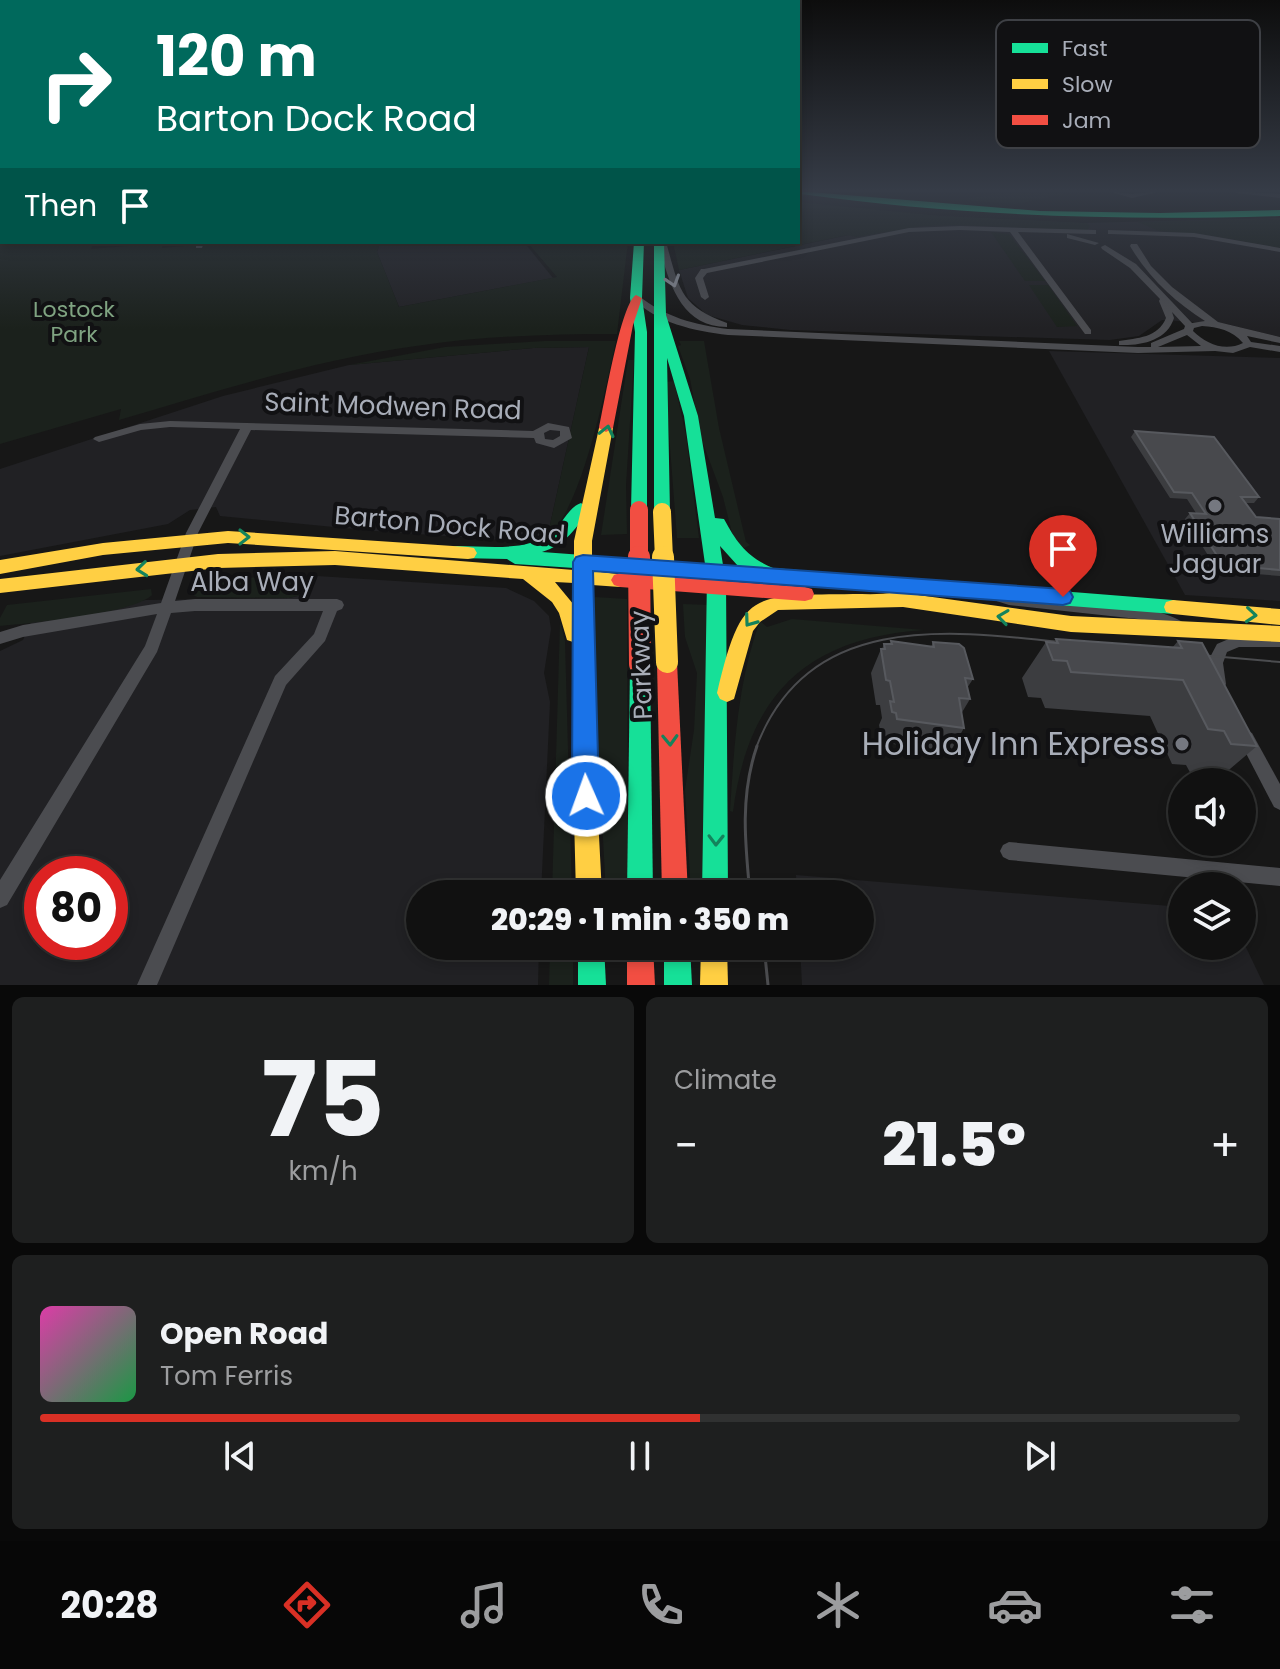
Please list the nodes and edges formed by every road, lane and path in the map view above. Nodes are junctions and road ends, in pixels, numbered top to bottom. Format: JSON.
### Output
{"nodes":[{"id":1,"x":874,"y":237,"type":"edge"},
{"id":2,"x":1018,"y":237,"type":"edge"},
{"id":3,"x":1074,"y":237,"type":"edge"},
{"id":4,"x":1090,"y":237,"type":"edge"},
{"id":5,"x":1127,"y":237,"type":"edge"},
{"id":6,"x":1204,"y":237,"type":"edge"},
{"id":7,"x":1095,"y":243,"type":"junction"},
{"id":8,"x":639,"y":244,"type":"edge"},
{"id":9,"x":660,"y":244,"type":"edge"},
{"id":10,"x":661,"y":244,"type":"edge"},
{"id":11,"x":1134,"y":245,"type":"junction"},
{"id":12,"x":1105,"y":247,"type":"junction"},
{"id":13,"x":1280,"y":252,"type":"edge"},
{"id":14,"x":1156,"y":290,"type":"junction"},
{"id":15,"x":705,"y":297,"type":"dead end"},
{"id":16,"x":636,"y":298,"type":"junction"},
{"id":17,"x":1226,"y":327,"type":"junction"},
{"id":18,"x":1189,"y":328,"type":"junction"},
{"id":19,"x":1088,"y":332,"type":"dead end"},
{"id":20,"x":756,"y":333,"type":"junction"},
{"id":21,"x":651,"y":334,"type":"junction"},
{"id":22,"x":1280,"y":340,"type":"edge"},
{"id":23,"x":1248,"y":344,"type":"junction"},
{"id":24,"x":1103,"y":345,"type":"junction"},
{"id":25,"x":1087,"y":346,"type":"junction"},
{"id":26,"x":1219,"y":348,"type":"junction"},
{"id":27,"x":1280,"y":349,"type":"edge"},
{"id":28,"x":248,"y":425,"type":"junction"},
{"id":29,"x":537,"y":435,"type":"dead end"},
{"id":30,"x":99,"y":439,"type":"dead end"},
{"id":31,"x":695,"y":445,"type":"junction"},
{"id":32,"x":599,"y":467,"type":"junction"},
{"id":33,"x":190,"y":538,"type":"junction"},
{"id":34,"x":457,"y":552,"type":"junction"},
{"id":35,"x":183,"y":565,"type":"junction"},
{"id":36,"x":0,"y":567,"type":"edge"},
{"id":37,"x":584,"y":571,"type":"junction"},
{"id":38,"x":527,"y":573,"type":"junction"},
{"id":39,"x":777,"y":577,"type":"junction"},
{"id":40,"x":717,"y":580,"type":"junction"},
{"id":41,"x":0,"y":586,"type":"edge"},
{"id":42,"x":981,"y":590,"type":"junction"},
{"id":43,"x":905,"y":600,"type":"junction"},
{"id":44,"x":168,"y":607,"type":"junction"},
{"id":45,"x":1178,"y":608,"type":"junction"},
{"id":46,"x":1280,"y":617,"type":"edge"},
{"id":47,"x":1280,"y":634,"type":"edge"},
{"id":48,"x":0,"y":638,"type":"edge"},
{"id":49,"x":1280,"y":641,"type":"edge"},
{"id":50,"x":1194,"y":643,"type":"junction"},
{"id":51,"x":1238,"y":724,"type":"edge"},
{"id":52,"x":718,"y":734,"type":"junction"},
{"id":53,"x":583,"y":739,"type":"junction"},
{"id":54,"x":1280,"y":801,"type":"edge"},
{"id":55,"x":1009,"y":851,"type":"dead end"},
{"id":56,"x":1280,"y":877,"type":"edge"},
{"id":57,"x":588,"y":880,"type":"edge"},
{"id":58,"x":640,"y":880,"type":"edge"},
{"id":59,"x":675,"y":880,"type":"edge"},
{"id":60,"x":715,"y":880,"type":"edge"},
{"id":61,"x":0,"y":898,"type":"edge"},
{"id":62,"x":591,"y":960,"type":"edge"},
{"id":63,"x":640,"y":960,"type":"edge"},
{"id":64,"x":677,"y":960,"type":"edge"},
{"id":65,"x":714,"y":960,"type":"edge"},
{"id":66,"x":147,"y":985,"type":"edge"},
{"id":67,"x":592,"y":985,"type":"edge"},
{"id":68,"x":641,"y":985,"type":"edge"},
{"id":69,"x":678,"y":985,"type":"edge"},
{"id":70,"x":714,"y":985,"type":"edge"}],
"edges":[{"from":1,"to":15,"type":"street"},
{"from":2,"to":19,"type":"street"},
{"from":3,"to":7,"type":"street"},
{"from":4,"to":7,"type":"street"},
{"from":5,"to":11,"type":"street"},
{"from":6,"to":13,"type":"street"},
{"from":7,"to":12,"type":"street"},
{"from":8,"to":16,"type":"main road"},
{"from":9,"to":21,"type":"main road","name":"Parkway"},
{"from":10,"to":20,"type":"street","one_way":true},
{"from":11,"to":12,"type":"street"},
{"from":11,"to":13,"type":"street"},
{"from":11,"to":17,"type":"street"},
{"from":12,"to":14,"type":"street"},
{"from":14,"to":18,"type":"street"},
{"from":14,"to":24,"type":"street"},
{"from":16,"to":21,"type":"main road"},
{"from":16,"to":21,"type":"street"},
{"from":17,"to":18,"type":"street"},
{"from":17,"to":22,"type":"street"},
{"from":17,"to":23,"type":"street"},
{"from":18,"to":24,"type":"street"},
{"from":18,"to":26,"type":"street"},
{"from":20,"to":21,"type":"street"},
{"from":20,"to":25,"type":"street"},
{"from":21,"to":31,"type":"main road"},
{"from":32,"to":21,"type":"main road","one_way":true},
{"from":21,"to":58,"type":"main road","name":"Parkway","bridge":true},
{"from":21,"to":59,"type":"main road","name":"Parkway","one_way":true,"bridge":true},
{"from":23,"to":26,"type":"street"},
{"from":23,"to":27,"type":"street"},
{"from":24,"to":25,"type":"street"},
{"from":25,"to":26,"type":"street"},
{"from":28,"to":29,"type":"street","name":"Saint Modwen Road"},
{"from":28,"to":30,"type":"street","name":"Saint Modwen Road"},
{"from":28,"to":33,"type":"street","name":"Saint Modwen Road"},
{"from":31,"to":39,"type":"main road"},
{"from":31,"to":40,"type":"main road"},
{"from":32,"to":34,"type":"main road"},
{"from":32,"to":37,"type":"main road"},
{"from":33,"to":34,"type":"main road","name":"Barton Dock Road","one_way":true},
{"from":33,"to":35,"type":"street","name":"Saint Modwen Road"},
{"from":33,"to":36,"type":"main road","name":"Barton Dock Road"},
{"from":34,"to":37,"type":"main road","name":"Barton Dock Road"},
{"from":35,"to":38,"type":"main road","name":"Barton Dock Road"},
{"from":35,"to":41,"type":"main road","name":"Barton Dock Road","one_way":true},
{"from":35,"to":44,"type":"street","name":"Saint Modwen Road"},
{"from":37,"to":38,"type":"main road","name":"Barton Dock Road"},
{"from":37,"to":40,"type":"main road","name":"Barton Dock Road"},
{"from":37,"to":53,"type":"main road"},
{"from":38,"to":53,"type":"main road"},
{"from":39,"to":40,"type":"main road","name":"Barton Dock Road"},
{"from":39,"to":42,"type":"main road","name":"Barton Dock Road"},
{"from":40,"to":43,"type":"main road","name":"Barton Dock Road"},
{"from":40,"to":52,"type":"main road"},
{"from":42,"to":45,"type":"main road","name":"Barton Dock Road"},
{"from":42,"to":50,"type":"street"},
{"from":50,"to":43,"type":"main road","name":"Barton Dock Road","one_way":true},
{"from":43,"to":52,"type":"main road","one_way":true},
{"from":44,"to":48,"type":"street","name":"Alba Way"},
{"from":44,"to":61,"type":"street","name":"Saint Modwen Road"},
{"from":44,"to":66,"type":"street","name":"Alba Way"},
{"from":45,"to":46,"type":"main road","name":"Barton Dock Road","one_way":true},
{"from":45,"to":50,"type":"street"},
{"from":47,"to":50,"type":"main road","name":"Barton Dock Road"},
{"from":49,"to":50,"type":"street"},
{"from":51,"to":54,"type":"street"},
{"from":52,"to":60,"type":"main road","one_way":true},
{"from":53,"to":57,"type":"main road"},
{"from":55,"to":56,"type":"street"},
{"from":62,"to":67,"type":"main road"},
{"from":63,"to":68,"type":"main road"},
{"from":64,"to":69,"type":"main road"},
{"from":65,"to":70,"type":"main road"}]}
